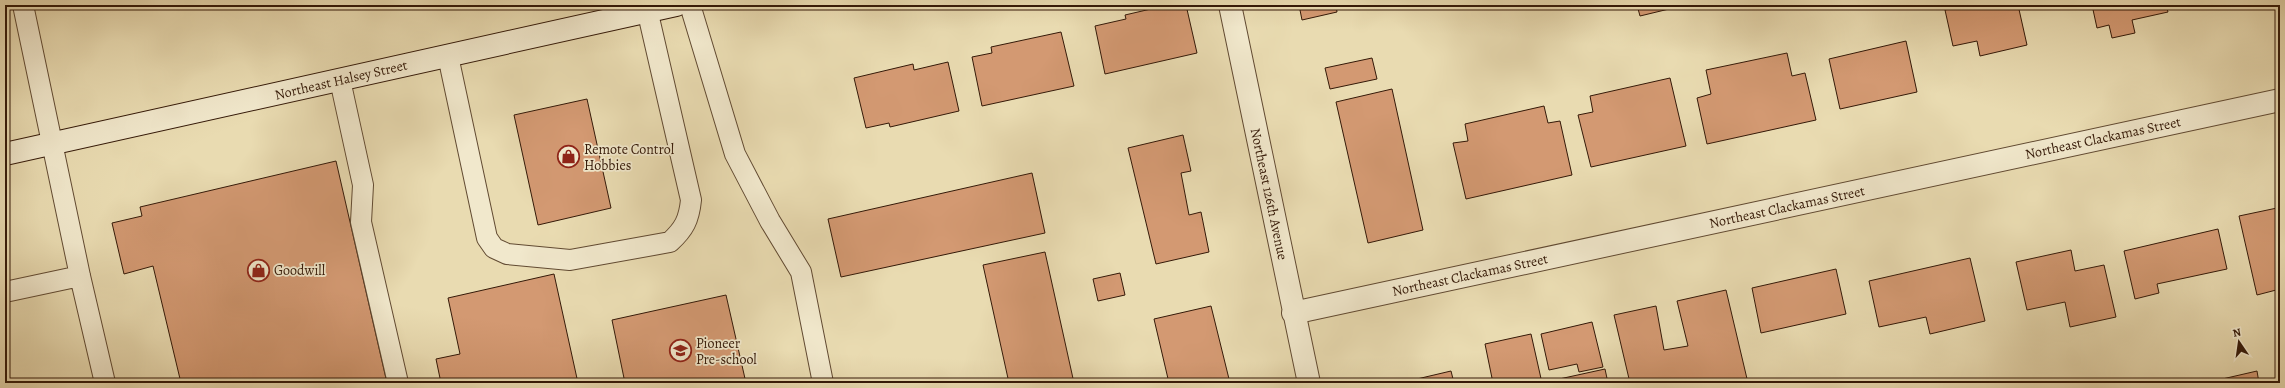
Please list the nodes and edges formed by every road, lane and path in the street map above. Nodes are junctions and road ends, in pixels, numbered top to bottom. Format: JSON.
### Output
{"nodes":[{"id":1,"x":23,"y":5,"type":"edge"},
{"id":2,"x":676,"y":5,"type":"edge"},
{"id":3,"x":690,"y":5,"type":"edge"},
{"id":4,"x":1230,"y":5,"type":"edge"},
{"id":5,"x":647,"y":8,"type":"edge"},
{"id":6,"x":448,"y":56,"type":"junction"},
{"id":7,"x":340,"y":80,"type":"junction"},
{"id":8,"x":2280,"y":100,"type":"edge"},
{"id":9,"x":53,"y":143,"type":"junction"},
{"id":10,"x":5,"y":154,"type":"edge"},
{"id":11,"x":80,"y":276,"type":"junction"},
{"id":12,"x":5,"y":292,"type":"edge"},
{"id":13,"x":1293,"y":314,"type":"junction"},
{"id":14,"x":105,"y":383,"type":"edge"},
{"id":15,"x":398,"y":383,"type":"edge"},
{"id":16,"x":823,"y":383,"type":"edge"},
{"id":17,"x":1309,"y":383,"type":"edge"}],
"edges":[{"from":1,"to":9,"type":"lane"},
{"from":2,"to":5,"type":"street","name":"Northeast Halsey Street"},
{"from":3,"to":16,"type":"lane"},
{"from":4,"to":13,"type":"street","name":"Northeast 126th Avenue"},
{"from":5,"to":6,"type":"street","name":"Northeast Halsey Street"},
{"from":5,"to":6,"type":"lane"},
{"from":6,"to":7,"type":"street","name":"Northeast Halsey Street"},
{"from":7,"to":9,"type":"street","name":"Northeast Halsey Street"},
{"from":7,"to":15,"type":"lane"},
{"from":8,"to":13,"type":"street","name":"Northeast Clackamas Street"},
{"from":9,"to":10,"type":"street","name":"Northeast Halsey Street"},
{"from":9,"to":11,"type":"lane"},
{"from":11,"to":12,"type":"lane"},
{"from":11,"to":14,"type":"lane"},
{"from":13,"to":17,"type":"street","name":"Northeast 126th Avenue"}]}
